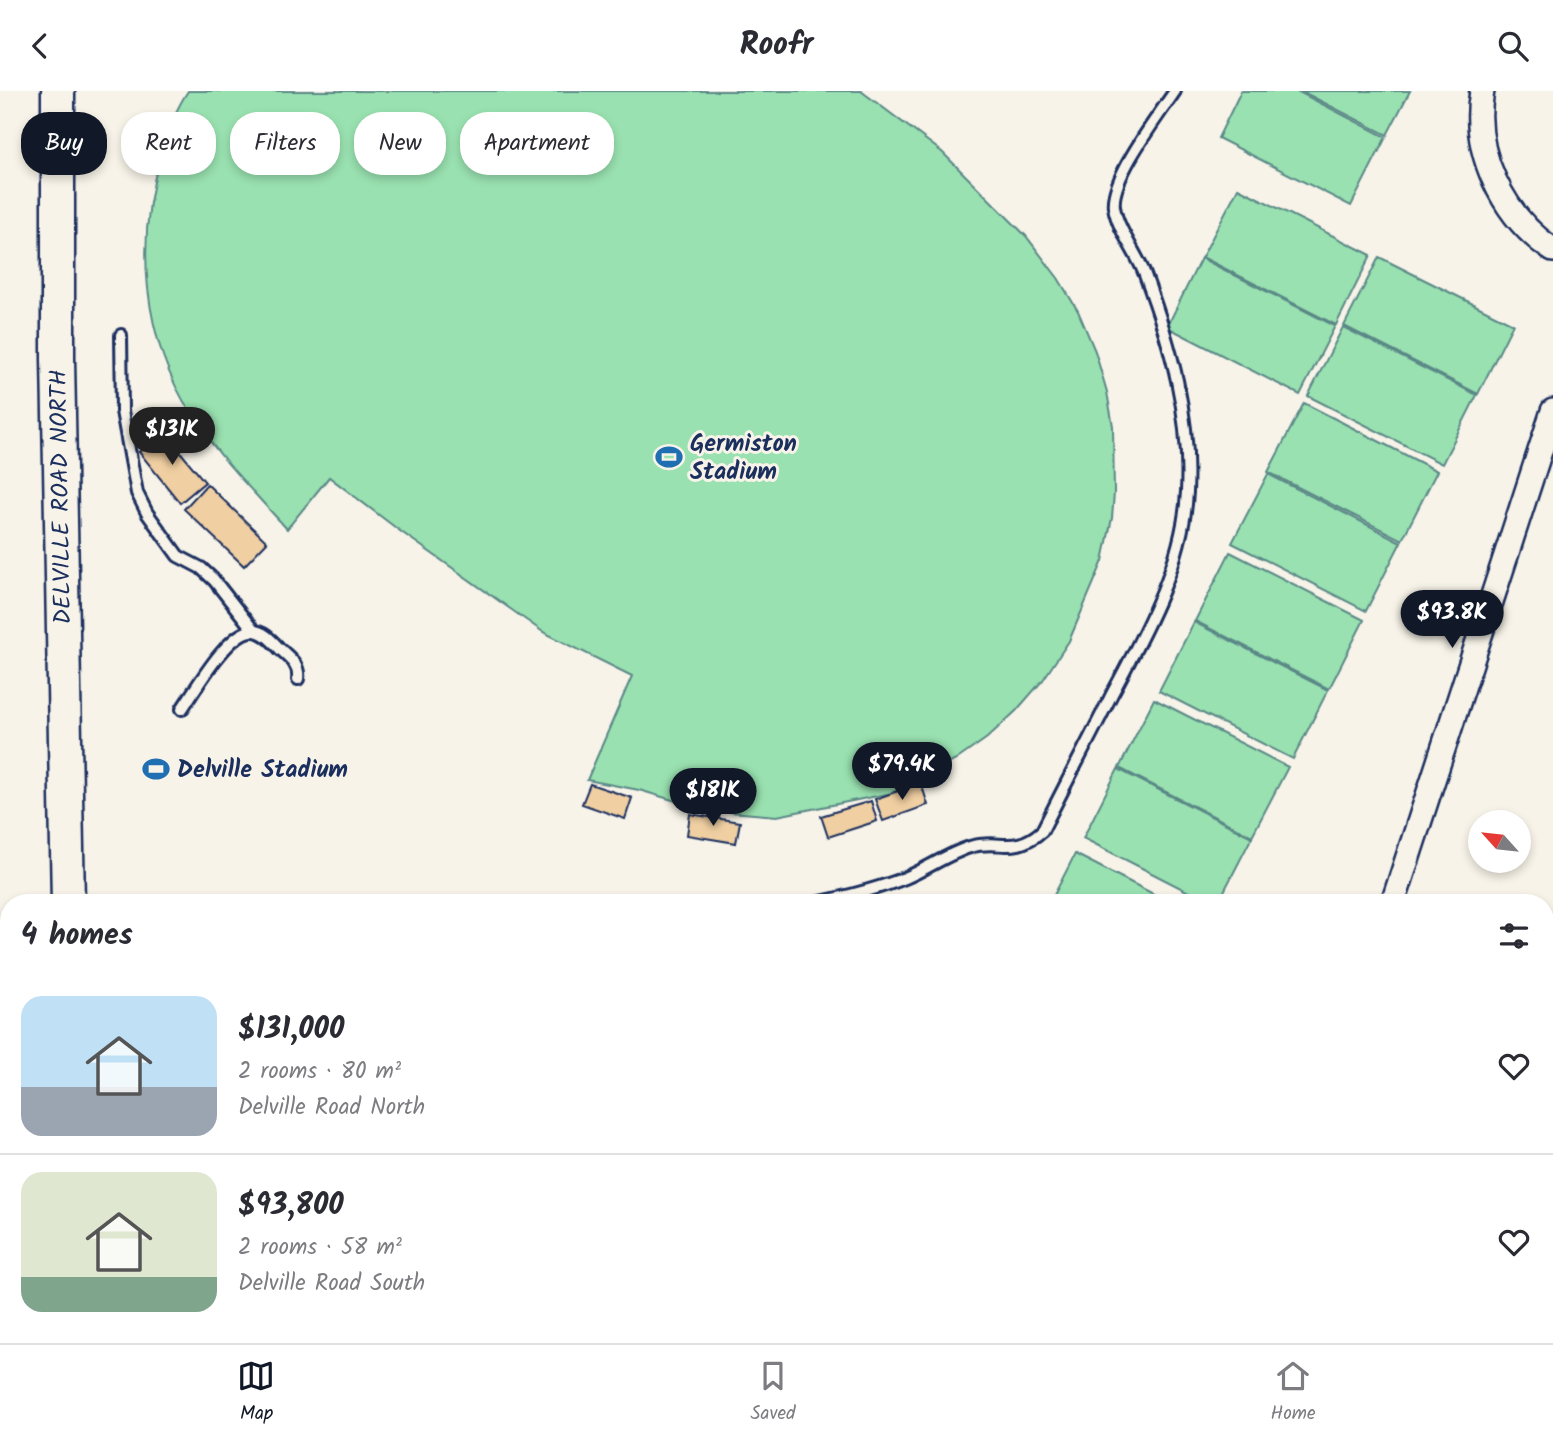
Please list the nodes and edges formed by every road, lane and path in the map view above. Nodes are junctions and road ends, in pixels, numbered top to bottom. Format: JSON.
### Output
{"nodes":[{"id":1,"x":58,"y":91,"type":"edge"},
{"id":2,"x":1175,"y":91,"type":"edge"},
{"id":3,"x":1482,"y":91,"type":"edge"},
{"id":4,"x":1553,"y":250,"type":"edge"},
{"id":5,"x":121,"y":335,"type":"dead end"},
{"id":6,"x":1553,"y":411,"type":"edge"},
{"id":7,"x":254,"y":631,"type":"junction"},
{"id":8,"x":298,"y":679,"type":"dead end"},
{"id":9,"x":182,"y":709,"type":"dead end"},
{"id":10,"x":68,"y":894,"type":"edge"},
{"id":11,"x":848,"y":894,"type":"edge"},
{"id":12,"x":1396,"y":894,"type":"edge"}],
"edges":[{"from":1,"to":10,"type":"main road","name":"DELVILLE ROAD NORTH"},
{"from":2,"to":11,"type":"lane"},
{"from":3,"to":4,"type":"street"},
{"from":5,"to":7,"type":"lane"},
{"from":6,"to":12,"type":"street"},
{"from":7,"to":8,"type":"lane"},
{"from":7,"to":9,"type":"lane"}]}
